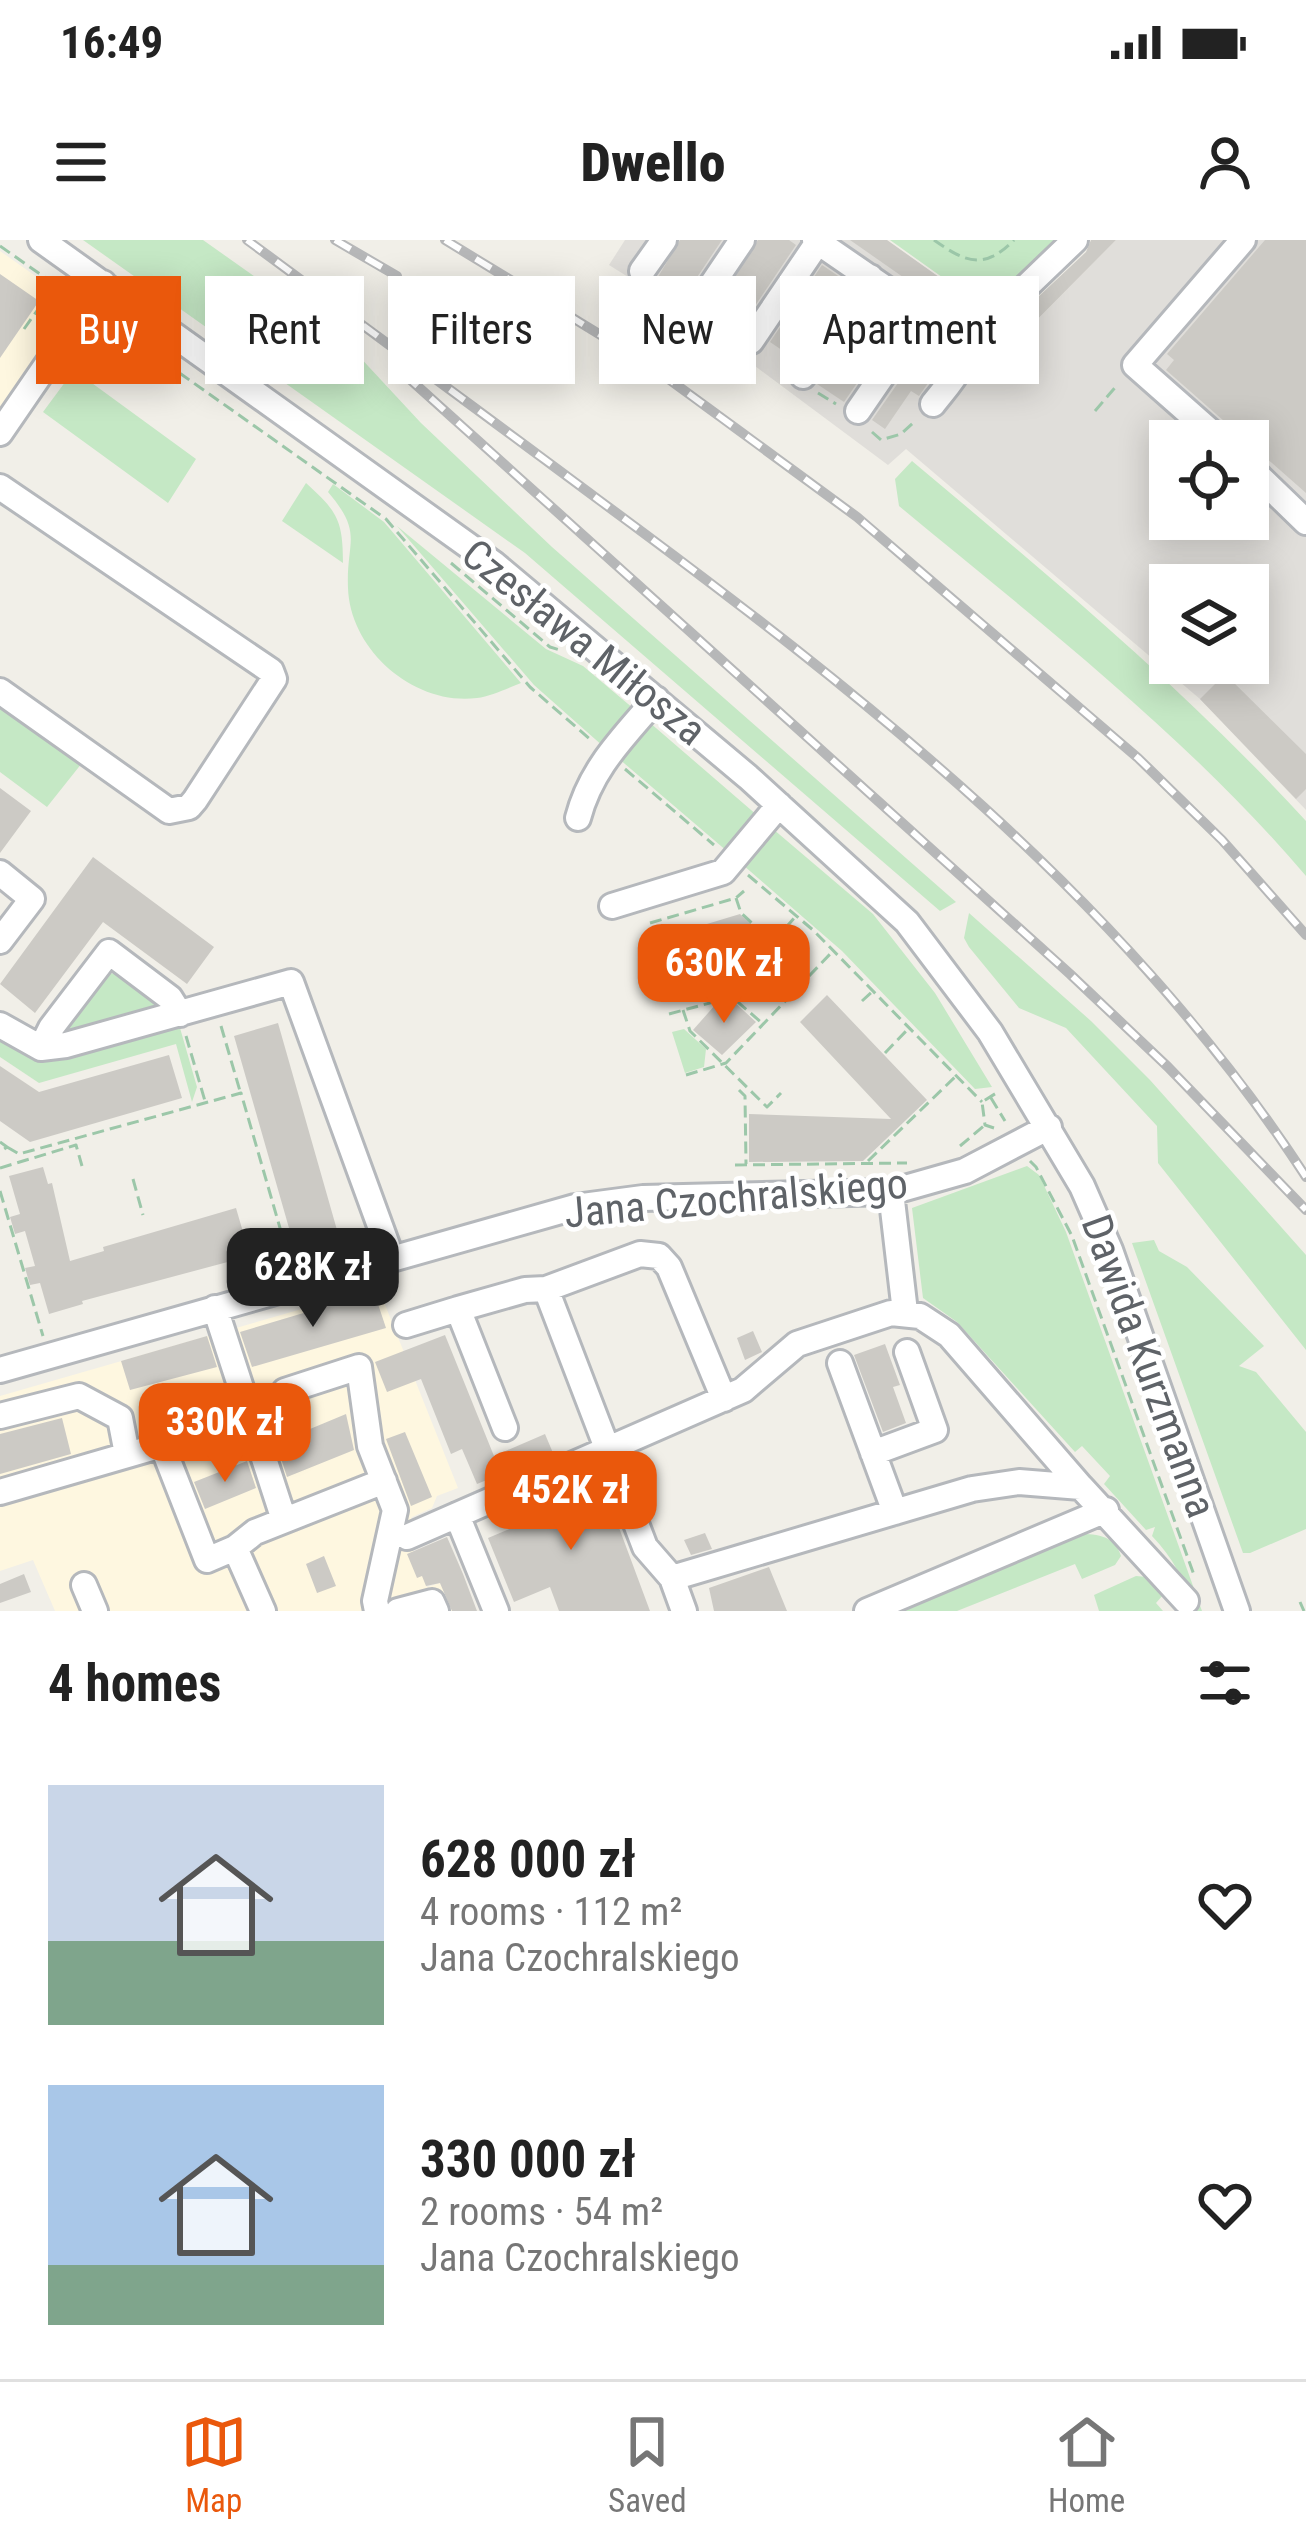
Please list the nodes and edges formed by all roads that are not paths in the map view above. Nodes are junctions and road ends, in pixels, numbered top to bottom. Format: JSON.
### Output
{"nodes":[{"id":1,"x":41,"y":240,"type":"edge"},
{"id":2,"x":664,"y":240,"type":"edge"},
{"id":3,"x":742,"y":240,"type":"edge"},
{"id":4,"x":1075,"y":240,"type":"edge"},
{"id":5,"x":1243,"y":240,"type":"edge"},
{"id":6,"x":817,"y":241,"type":"edge"},
{"id":7,"x":642,"y":271,"type":"dead end"},
{"id":8,"x":93,"y":276,"type":"edge"},
{"id":9,"x":718,"y":276,"type":"edge"},
{"id":10,"x":869,"y":276,"type":"edge"},
{"id":11,"x":1037,"y":276,"type":"edge"},
{"id":12,"x":756,"y":333,"type":"edge"},
{"id":13,"x":181,"y":339,"type":"edge"},
{"id":14,"x":36,"y":375,"type":"edge"},
{"id":15,"x":877,"y":384,"type":"edge"},
{"id":16,"x":949,"y":384,"type":"edge"},
{"id":17,"x":933,"y":404,"type":"road end"},
{"id":18,"x":858,"y":411,"type":"road end"},
{"id":19,"x":1197,"y":420,"type":"edge"},
{"id":20,"x":0,"y":433,"type":"edge"},
{"id":21,"x":1269,"y":486,"type":"edge"},
{"id":22,"x":0,"y":487,"type":"edge"},
{"id":23,"x":1306,"y":522,"type":"edge"},
{"id":24,"x":0,"y":691,"type":"edge"},
{"id":25,"x":656,"y":699,"type":"junction"},
{"id":26,"x":779,"y":805,"type":"junction"},
{"id":27,"x":578,"y":818,"type":"dead end"},
{"id":28,"x":0,"y":873,"type":"edge"},
{"id":29,"x":612,"y":906,"type":"dead end"},
{"id":30,"x":0,"y":941,"type":"edge"},
{"id":31,"x":180,"y":1014,"type":"junction"},
{"id":32,"x":0,"y":1025,"type":"edge"},
{"id":33,"x":41,"y":1048,"type":"junction"},
{"id":34,"x":1048,"y":1126,"type":"junction"},
{"id":35,"x":891,"y":1192,"type":"junction"},
{"id":36,"x":387,"y":1245,"type":"dead end"},
{"id":37,"x":546,"y":1289,"type":"junction"},
{"id":38,"x":215,"y":1308,"type":"junction"},
{"id":39,"x":458,"y":1309,"type":"junction"},
{"id":40,"x":905,"y":1312,"type":"junction"},
{"id":41,"x":406,"y":1325,"type":"dead end"},
{"id":42,"x":907,"y":1352,"type":"dead end"},
{"id":43,"x":840,"y":1364,"type":"dead end"},
{"id":44,"x":0,"y":1370,"type":"edge"},
{"id":45,"x":285,"y":1391,"type":"dead end"},
{"id":46,"x":724,"y":1399,"type":"junction"},
{"id":47,"x":0,"y":1416,"type":"edge"},
{"id":48,"x":505,"y":1428,"type":"dead end"},
{"id":49,"x":608,"y":1449,"type":"junction"},
{"id":50,"x":873,"y":1453,"type":"junction"},
{"id":51,"x":128,"y":1454,"type":"junction"},
{"id":52,"x":384,"y":1481,"type":"junction"},
{"id":53,"x":1081,"y":1487,"type":"junction"},
{"id":54,"x":0,"y":1492,"type":"edge"},
{"id":55,"x":1106,"y":1510,"type":"junction"},
{"id":56,"x":895,"y":1512,"type":"junction"},
{"id":57,"x":457,"y":1515,"type":"junction"},
{"id":58,"x":284,"y":1520,"type":"junction"},
{"id":59,"x":407,"y":1537,"type":"dead end"},
{"id":60,"x":235,"y":1548,"type":"junction"},
{"id":61,"x":672,"y":1578,"type":"junction"},
{"id":62,"x":84,"y":1585,"type":"dead end"},
{"id":63,"x":1192,"y":1594,"type":"road end"},
{"id":64,"x":95,"y":1611,"type":"edge"},
{"id":65,"x":263,"y":1611,"type":"edge"},
{"id":66,"x":377,"y":1611,"type":"edge"},
{"id":67,"x":398,"y":1611,"type":"edge"},
{"id":68,"x":436,"y":1611,"type":"edge"},
{"id":69,"x":496,"y":1611,"type":"edge"},
{"id":70,"x":684,"y":1611,"type":"edge"},
{"id":71,"x":867,"y":1611,"type":"edge"},
{"id":72,"x":1238,"y":1611,"type":"edge"}],
"edges":[{"from":1,"to":8,"type":"street","name":"Czesława Miłosza"},
{"from":2,"to":7,"type":"street"},
{"from":3,"to":9,"type":"street"},
{"from":4,"to":11,"type":"street"},
{"from":5,"to":19,"type":"street"},
{"from":6,"to":10,"type":"street"},
{"from":6,"to":12,"type":"street"},
{"from":13,"to":25,"type":"street","name":"Czesława Miłosza"},
{"from":14,"to":20,"type":"street"},
{"from":15,"to":18,"type":"street"},
{"from":16,"to":17,"type":"street"},
{"from":21,"to":23,"type":"street"},
{"from":22,"to":24,"type":"street"},
{"from":25,"to":26,"type":"street","name":"Czesława Miłosza"},
{"from":25,"to":27,"type":"street"},
{"from":26,"to":29,"type":"street"},
{"from":26,"to":34,"type":"street","name":"Czesława Miłosza"},
{"from":28,"to":30,"type":"street"},
{"from":31,"to":33,"type":"street"},
{"from":31,"to":33,"type":"street"},
{"from":31,"to":36,"type":"street"},
{"from":32,"to":33,"type":"street"},
{"from":34,"to":35,"type":"street","name":"Jana Czochralskiego"},
{"from":34,"to":72,"type":"street","name":"Dawida Kurzmanna"},
{"from":35,"to":38,"type":"street","name":"Jana Czochralskiego"},
{"from":35,"to":40,"type":"street"},
{"from":37,"to":39,"type":"street"},
{"from":37,"to":46,"type":"street"},
{"from":37,"to":49,"type":"street"},
{"from":38,"to":44,"type":"street","name":"Jana Czochralskiego"},
{"from":38,"to":58,"type":"street"},
{"from":39,"to":41,"type":"street"},
{"from":39,"to":48,"type":"street"},
{"from":40,"to":46,"type":"street"},
{"from":40,"to":53,"type":"street"},
{"from":42,"to":50,"type":"street"},
{"from":43,"to":50,"type":"street"},
{"from":45,"to":52,"type":"street"},
{"from":46,"to":49,"type":"street"},
{"from":47,"to":51,"type":"street"},
{"from":49,"to":57,"type":"street"},
{"from":49,"to":61,"type":"street"},
{"from":50,"to":56,"type":"street"},
{"from":51,"to":54,"type":"street"},
{"from":51,"to":60,"type":"street"},
{"from":52,"to":58,"type":"street"},
{"from":52,"to":66,"type":"street"},
{"from":53,"to":55,"type":"street"},
{"from":53,"to":56,"type":"street"},
{"from":55,"to":63,"type":"street"},
{"from":55,"to":71,"type":"street"},
{"from":56,"to":61,"type":"street"},
{"from":57,"to":59,"type":"street"},
{"from":57,"to":69,"type":"street"},
{"from":58,"to":60,"type":"street"},
{"from":60,"to":65,"type":"street"},
{"from":61,"to":70,"type":"street"},
{"from":62,"to":64,"type":"street"},
{"from":67,"to":68,"type":"street"}]}
